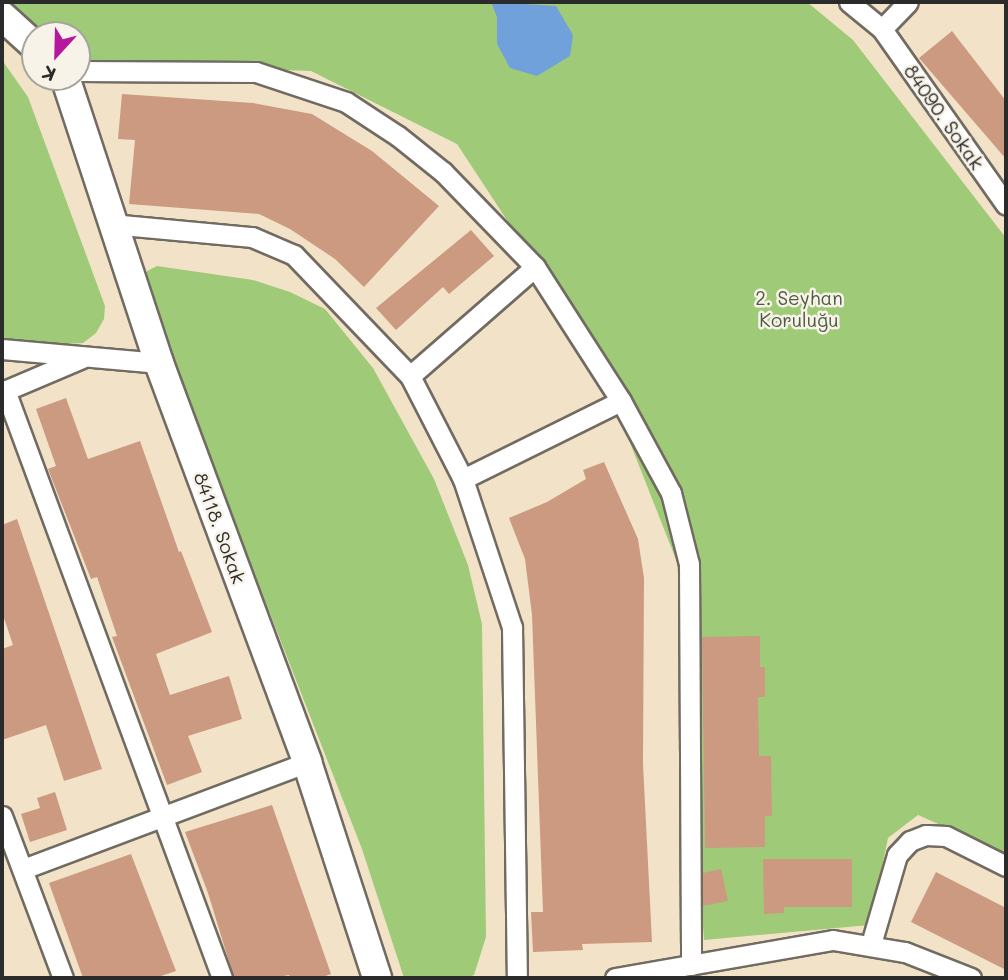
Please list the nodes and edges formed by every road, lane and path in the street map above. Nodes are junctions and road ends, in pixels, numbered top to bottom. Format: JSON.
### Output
{"nodes":[{"id":1,"x":849,"y":2,"type":"edge"},
{"id":2,"x":908,"y":2,"type":"edge"},
{"id":3,"x":2,"y":16,"type":"edge"},
{"id":4,"x":882,"y":29,"type":"junction"},
{"id":5,"x":21,"y":33,"type":"edge"},
{"id":6,"x":91,"y":71,"type":"edge"},
{"id":7,"x":69,"y":91,"type":"edge"},
{"id":8,"x":1006,"y":205,"type":"edge"},
{"id":9,"x":111,"y":224,"type":"junction"},
{"id":10,"x":535,"y":267,"type":"junction"},
{"id":11,"x":2,"y":349,"type":"edge"},
{"id":12,"x":86,"y":356,"type":"junction"},
{"id":13,"x":159,"y":363,"type":"junction"},
{"id":14,"x":410,"y":376,"type":"junction"},
{"id":15,"x":4,"y":391,"type":"edge"},
{"id":16,"x":621,"y":401,"type":"junction"},
{"id":17,"x":463,"y":479,"type":"junction"},
{"id":18,"x":307,"y":762,"type":"junction"},
{"id":19,"x":162,"y":814,"type":"junction"},
{"id":20,"x":2,"y":816,"type":"edge"},
{"id":21,"x":1006,"y":866,"type":"edge"},
{"id":22,"x":23,"y":869,"type":"junction"},
{"id":23,"x":871,"y":944,"type":"junction"},
{"id":24,"x":691,"y":965,"type":"junction"},
{"id":25,"x":63,"y":978,"type":"edge"},
{"id":26,"x":222,"y":978,"type":"edge"},
{"id":27,"x":377,"y":978,"type":"edge"},
{"id":28,"x":517,"y":978,"type":"edge"},
{"id":29,"x":615,"y":978,"type":"edge"},
{"id":30,"x":971,"y":978,"type":"edge"}],
"edges":[{"from":1,"to":4,"type":"street","name":"84090. Sokak"},
{"from":2,"to":4,"type":"street"},
{"from":3,"to":5,"type":"main road"},
{"from":4,"to":8,"type":"street","name":"84090. Sokak"},
{"from":6,"to":10,"type":"street"},
{"from":7,"to":9,"type":"main road","name":"84118. Sokak"},
{"from":9,"to":13,"type":"main road","name":"84118. Sokak"},
{"from":9,"to":14,"type":"street"},
{"from":10,"to":14,"type":"street"},
{"from":10,"to":16,"type":"street"},
{"from":11,"to":12,"type":"street"},
{"from":12,"to":13,"type":"street"},
{"from":12,"to":15,"type":"street"},
{"from":13,"to":18,"type":"main road","name":"84118. Sokak"},
{"from":14,"to":17,"type":"street"},
{"from":15,"to":19,"type":"street"},
{"from":16,"to":17,"type":"street"},
{"from":16,"to":24,"type":"street"},
{"from":17,"to":28,"type":"street"},
{"from":18,"to":19,"type":"street"},
{"from":18,"to":27,"type":"main road","name":"84118. Sokak"},
{"from":19,"to":22,"type":"street"},
{"from":19,"to":26,"type":"street"},
{"from":20,"to":22,"type":"street"},
{"from":21,"to":23,"type":"street"},
{"from":22,"to":25,"type":"street"},
{"from":23,"to":24,"type":"street"},
{"from":23,"to":30,"type":"street"},
{"from":24,"to":29,"type":"street"}]}
